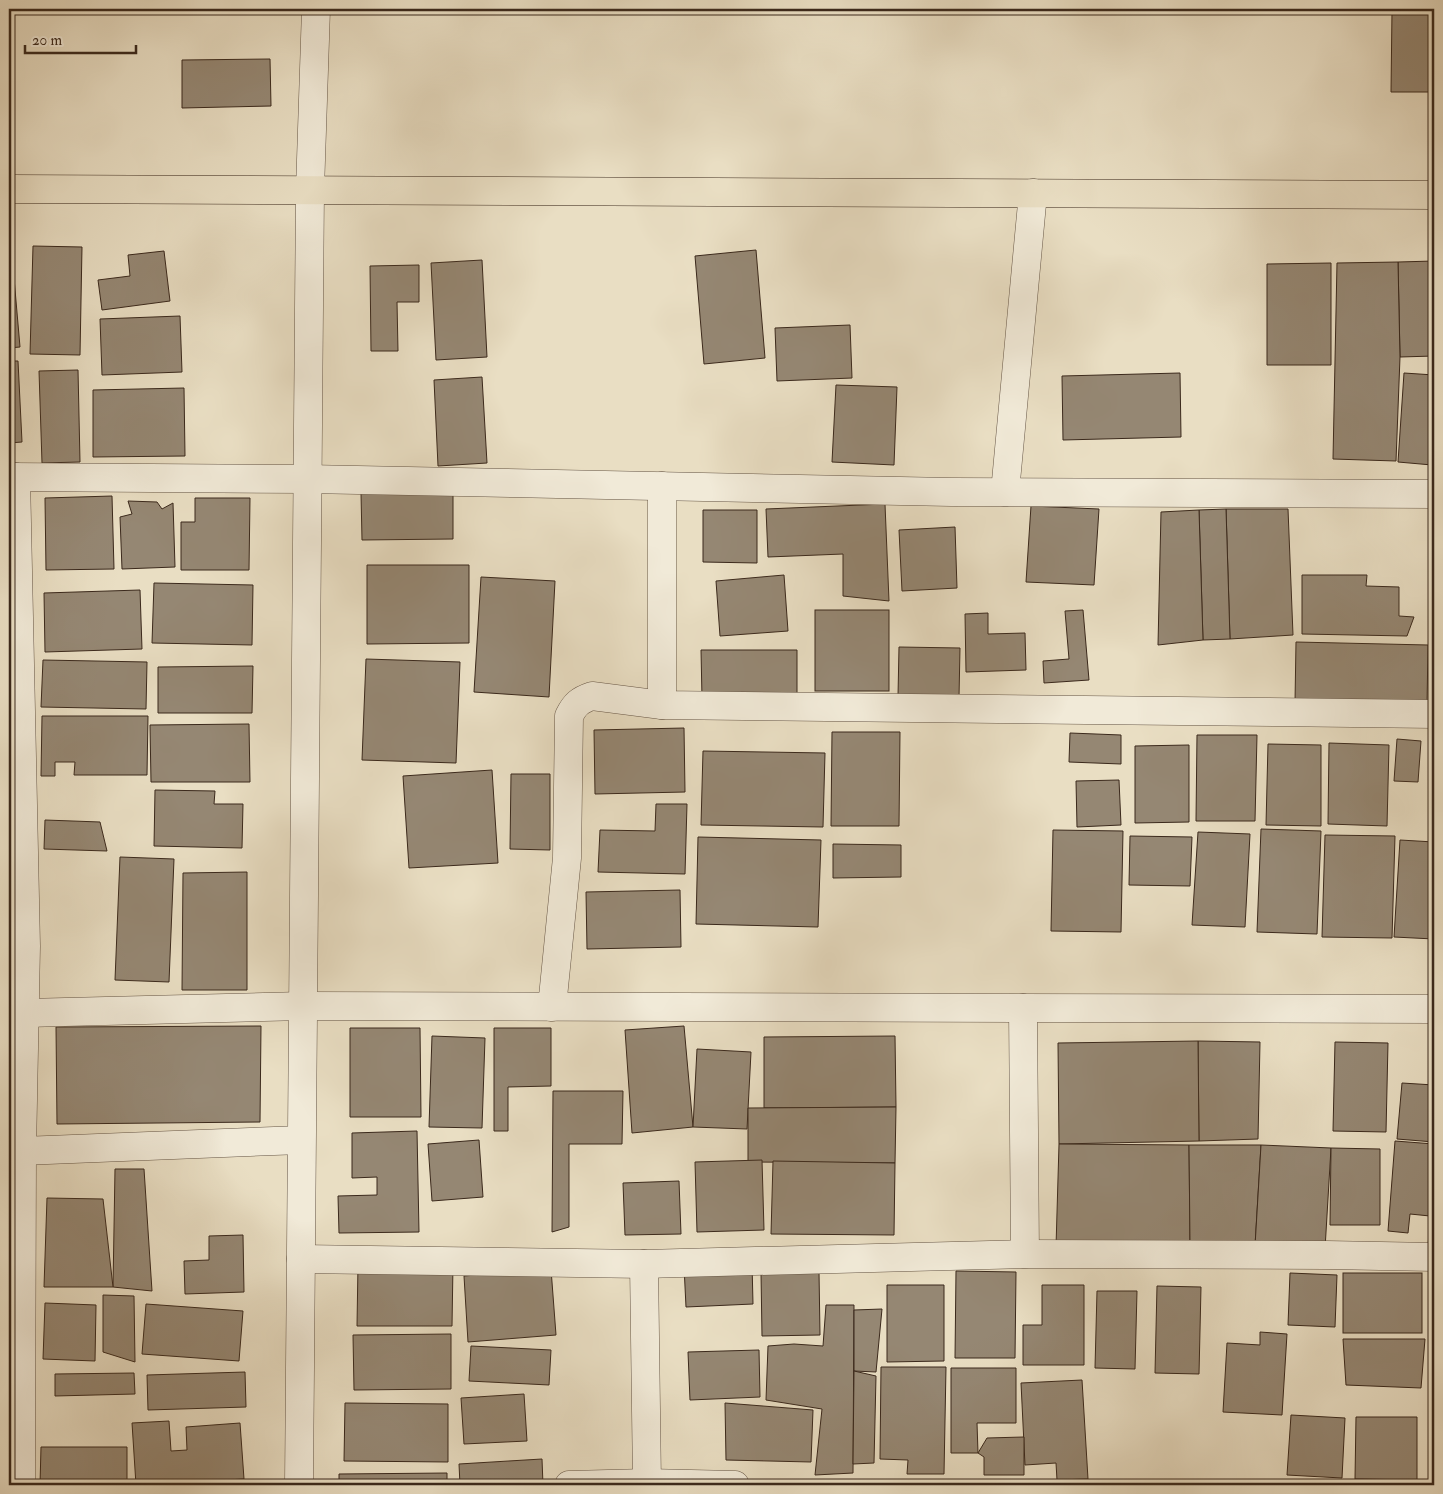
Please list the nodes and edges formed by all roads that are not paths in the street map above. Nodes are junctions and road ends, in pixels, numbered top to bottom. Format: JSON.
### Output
{"nodes":[{"id":1,"x":316,"y":9,"type":"edge"},
{"id":2,"x":9,"y":189,"type":"edge"},
{"id":3,"x":310,"y":190,"type":"junction"},
{"id":4,"x":1033,"y":193,"type":"junction"},
{"id":5,"x":1434,"y":195,"type":"edge"},
{"id":6,"x":12,"y":477,"type":"edge"},
{"id":7,"x":307,"y":479,"type":"junction"},
{"id":8,"x":662,"y":486,"type":"junction"},
{"id":9,"x":1005,"y":492,"type":"junction"},
{"id":10,"x":1434,"y":494,"type":"edge"},
{"id":11,"x":662,"y":705,"type":"junction"},
{"id":12,"x":1434,"y":714,"type":"edge"},
{"id":13,"x":303,"y":1006,"type":"junction"},
{"id":14,"x":552,"y":1007,"type":"junction"},
{"id":15,"x":1023,"y":1008,"type":"junction"},
{"id":16,"x":1434,"y":1009,"type":"edge"},
{"id":17,"x":25,"y":1012,"type":"junction"},
{"id":18,"x":302,"y":1140,"type":"junction"},
{"id":19,"x":22,"y":1151,"type":"junction"},
{"id":20,"x":1026,"y":1254,"type":"junction"},
{"id":21,"x":1434,"y":1257,"type":"edge"},
{"id":22,"x":301,"y":1259,"type":"junction"},
{"id":23,"x":644,"y":1264,"type":"junction"},
{"id":24,"x":15,"y":1458,"type":"edge"},
{"id":25,"x":647,"y":1483,"type":"junction"},
{"id":26,"x":21,"y":1485,"type":"edge"},
{"id":27,"x":299,"y":1485,"type":"edge"},
{"id":28,"x":569,"y":1485,"type":"edge"},
{"id":29,"x":735,"y":1485,"type":"edge"}],
"edges":[{"from":1,"to":3,"type":"street"},
{"from":2,"to":3,"type":"main road"},
{"from":3,"to":4,"type":"main road"},
{"from":3,"to":7,"type":"street"},
{"from":4,"to":5,"type":"main road"},
{"from":4,"to":9,"type":"street"},
{"from":6,"to":7,"type":"street"},
{"from":6,"to":17,"type":"street"},
{"from":7,"to":8,"type":"street"},
{"from":7,"to":13,"type":"street"},
{"from":8,"to":9,"type":"street"},
{"from":8,"to":11,"type":"street"},
{"from":9,"to":10,"type":"street"},
{"from":11,"to":12,"type":"street"},
{"from":11,"to":14,"type":"street"},
{"from":13,"to":14,"type":"street"},
{"from":13,"to":17,"type":"street"},
{"from":13,"to":18,"type":"street"},
{"from":14,"to":15,"type":"street"},
{"from":15,"to":16,"type":"street"},
{"from":15,"to":20,"type":"street"},
{"from":17,"to":19,"type":"street"},
{"from":18,"to":19,"type":"street"},
{"from":18,"to":22,"type":"street"},
{"from":19,"to":24,"type":"street"},
{"from":20,"to":21,"type":"street"},
{"from":20,"to":23,"type":"street"},
{"from":22,"to":23,"type":"street"},
{"from":22,"to":27,"type":"street"},
{"from":23,"to":25,"type":"street"},
{"from":24,"to":26,"type":"street"},
{"from":25,"to":28,"type":"street"},
{"from":25,"to":29,"type":"street"}]}
